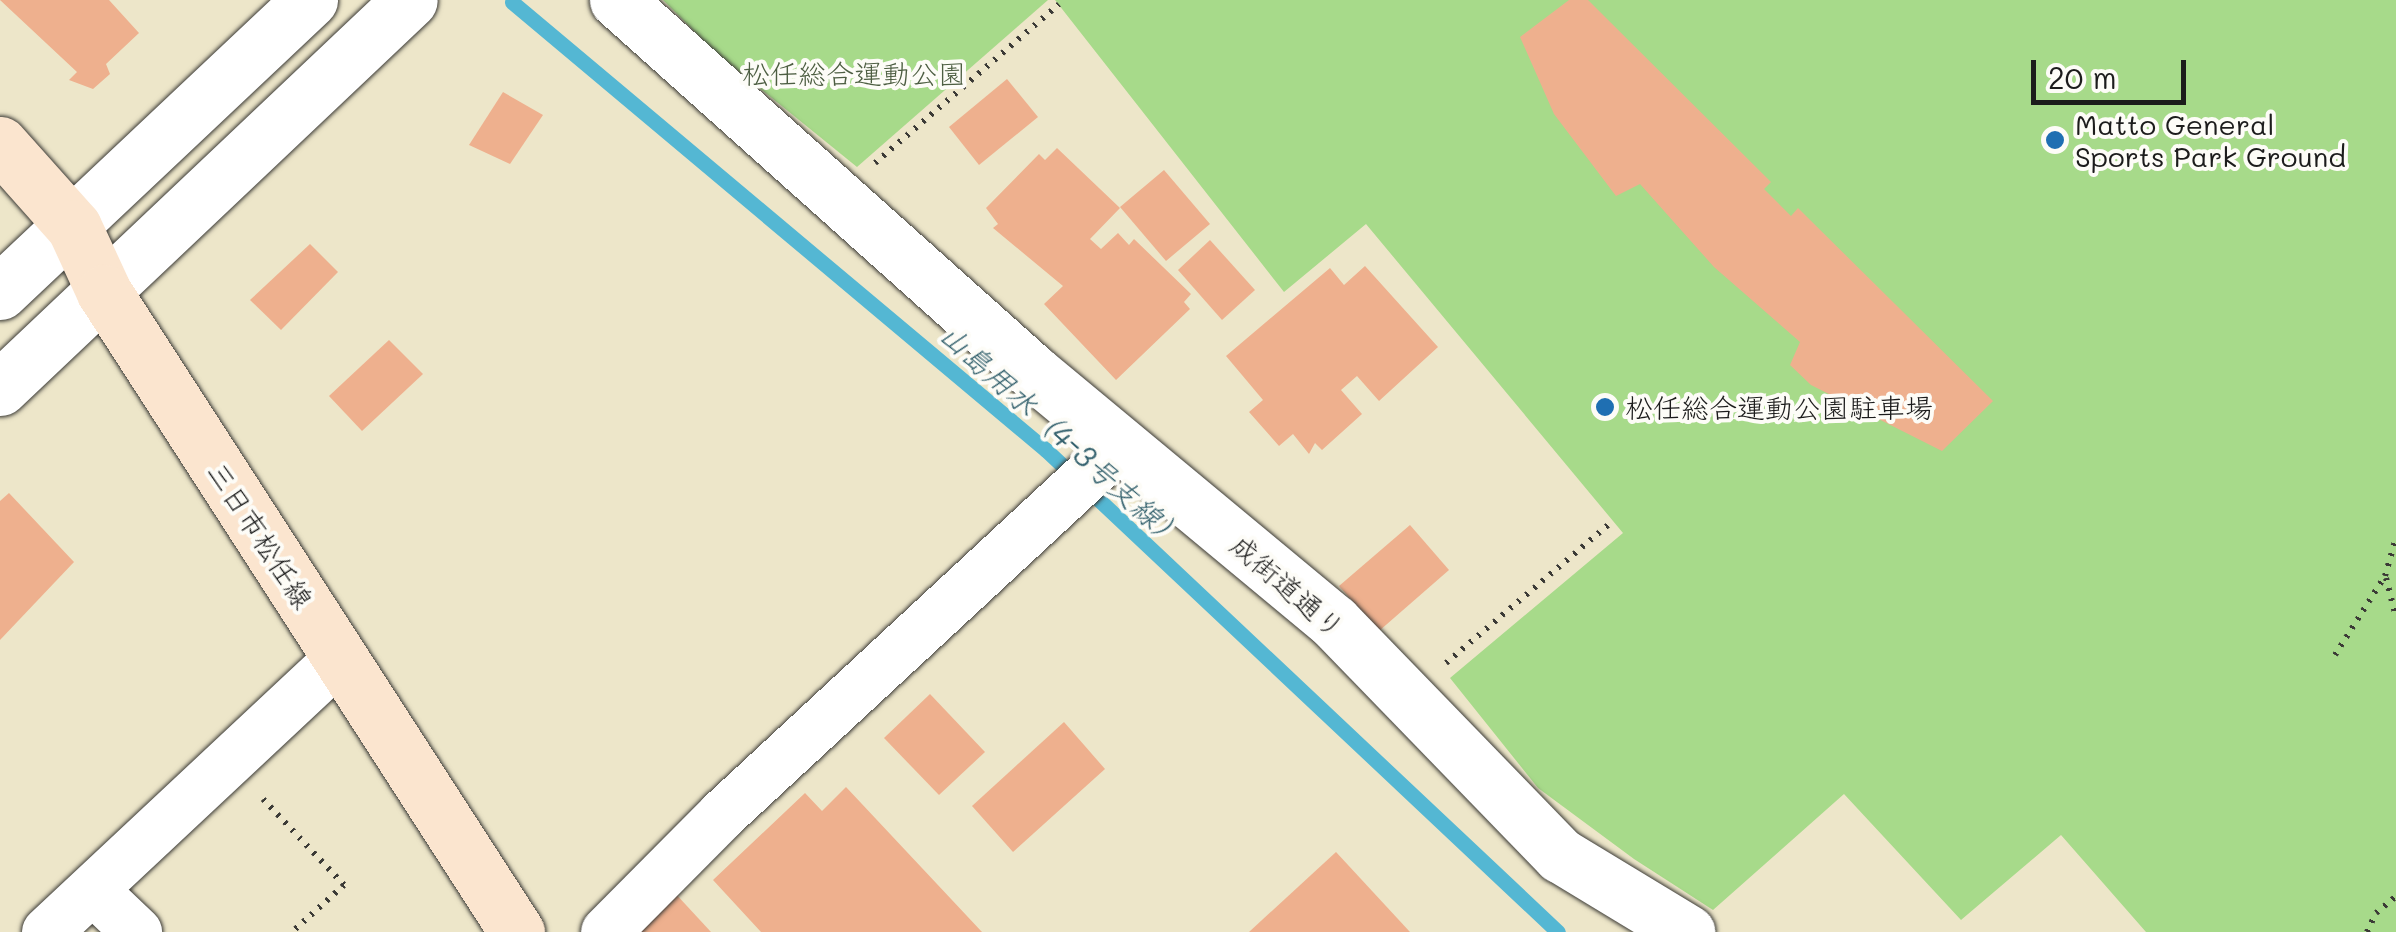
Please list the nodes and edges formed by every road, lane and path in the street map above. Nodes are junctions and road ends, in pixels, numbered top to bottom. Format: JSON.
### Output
{"nodes":[{"id":1,"x":310,"y":0,"type":"edge"},
{"id":2,"x":410,"y":0,"type":"edge"},
{"id":3,"x":616,"y":0,"type":"edge"},
{"id":4,"x":1059,"y":4,"type":"dead end"},
{"id":5,"x":0,"y":144,"type":"edge"},
{"id":6,"x":836,"y":196,"type":"junction"},
{"id":7,"x":74,"y":227,"type":"junction"},
{"id":8,"x":0,"y":292,"type":"edge"},
{"id":9,"x":104,"y":292,"type":"junction"},
{"id":10,"x":0,"y":388,"type":"edge"},
{"id":11,"x":1090,"y":474,"type":"junction"},
{"id":12,"x":1613,"y":521,"type":"dead end"},
{"id":13,"x":2396,"y":538,"type":"edge"},
{"id":14,"x":2385,"y":576,"type":"junction"},
{"id":15,"x":2396,"y":616,"type":"edge"},
{"id":16,"x":2335,"y":655,"type":"dead end"},
{"id":17,"x":340,"y":658,"type":"junction"},
{"id":18,"x":1406,"y":697,"type":"junction"},
{"id":19,"x":229,"y":762,"type":"junction"},
{"id":20,"x":93,"y":890,"type":"junction"},
{"id":21,"x":2396,"y":896,"type":"edge"},
{"id":22,"x":47,"y":932,"type":"edge"},
{"id":23,"x":136,"y":932,"type":"edge"},
{"id":24,"x":292,"y":932,"type":"edge"},
{"id":25,"x":517,"y":932,"type":"edge"},
{"id":26,"x":606,"y":932,"type":"edge"},
{"id":27,"x":1688,"y":932,"type":"edge"},
{"id":28,"x":2368,"y":932,"type":"edge"}],
"edges":[{"from":1,"to":7,"type":"street"},
{"from":2,"to":9,"type":"street"},
{"from":3,"to":6,"type":"street","name":"成街道通り"},
{"from":4,"to":6,"type":"path"},
{"from":5,"to":7,"type":"main road","name":"三日市松任線"},
{"from":6,"to":11,"type":"street","name":"成街道通り"},
{"from":7,"to":8,"type":"street"},
{"from":7,"to":9,"type":"main road","name":"三日市松任線"},
{"from":9,"to":10,"type":"street"},
{"from":9,"to":17,"type":"main road","name":"三日市松任線"},
{"from":11,"to":18,"type":"street","name":"成街道通り"},
{"from":11,"to":26,"type":"street"},
{"from":12,"to":18,"type":"path"},
{"from":13,"to":14,"type":"path"},
{"from":14,"to":15,"type":"path"},
{"from":14,"to":16,"type":"path"},
{"from":17,"to":19,"type":"street"},
{"from":17,"to":25,"type":"main road","name":"三日市松任線"},
{"from":18,"to":27,"type":"street","name":"成街道通り"},
{"from":19,"to":20,"type":"street"},
{"from":19,"to":24,"type":"path"},
{"from":20,"to":22,"type":"street"},
{"from":20,"to":23,"type":"street"},
{"from":21,"to":28,"type":"path"}]}
